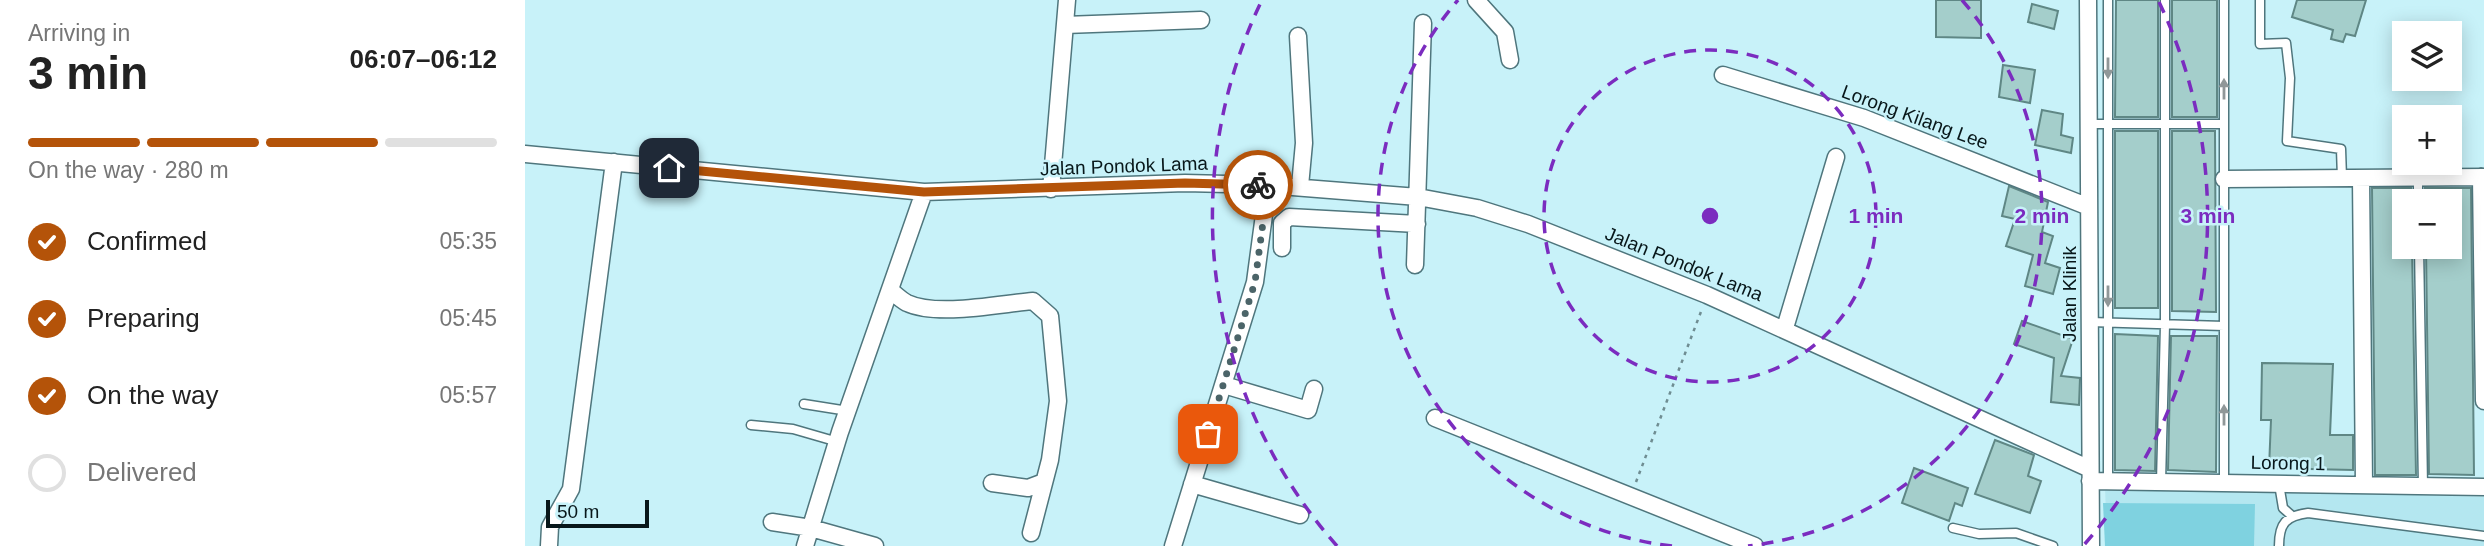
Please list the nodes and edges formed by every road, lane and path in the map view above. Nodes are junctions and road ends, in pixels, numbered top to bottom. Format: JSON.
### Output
{"nodes":[{"id":1,"x":1067,"y":0,"type":"edge"},
{"id":2,"x":1476,"y":0,"type":"edge"},
{"id":3,"x":2088,"y":0,"type":"edge"},
{"id":4,"x":2108,"y":0,"type":"edge"},
{"id":5,"x":2165,"y":0,"type":"edge"},
{"id":6,"x":2224,"y":0,"type":"edge"},
{"id":7,"x":2260,"y":0,"type":"edge"},
{"id":8,"x":1201,"y":20,"type":"dead end"},
{"id":9,"x":1423,"y":23,"type":"dead end"},
{"id":10,"x":1065,"y":25,"type":"junction"},
{"id":11,"x":1299,"y":36,"type":"dead end"},
{"id":12,"x":1510,"y":60,"type":"dead end"},
{"id":13,"x":1723,"y":75,"type":"dead end"},
{"id":14,"x":2089,"y":124,"type":"junction"},
{"id":15,"x":2108,"y":124,"type":"junction"},
{"id":16,"x":2166,"y":124,"type":"junction"},
{"id":17,"x":2224,"y":124,"type":"junction"},
{"id":18,"x":525,"y":154,"type":"edge"},
{"id":19,"x":1836,"y":157,"type":"dead end"},
{"id":20,"x":614,"y":162,"type":"junction"},
{"id":21,"x":2418,"y":177,"type":"junction"},
{"id":22,"x":2482,"y":177,"type":"edge"},
{"id":23,"x":2342,"y":178,"type":"junction"},
{"id":24,"x":2361,"y":178,"type":"junction"},
{"id":25,"x":2224,"y":179,"type":"junction"},
{"id":26,"x":1268,"y":185,"type":"junction"},
{"id":27,"x":1300,"y":186,"type":"junction"},
{"id":28,"x":1051,"y":189,"type":"junction"},
{"id":29,"x":2418,"y":189,"type":"edge"},
{"id":30,"x":1353,"y":191,"type":"junction"},
{"id":31,"x":924,"y":192,"type":"junction"},
{"id":32,"x":1418,"y":197,"type":"junction"},
{"id":33,"x":2089,"y":207,"type":"junction"},
{"id":34,"x":1352,"y":220,"type":"junction"},
{"id":35,"x":1417,"y":224,"type":"junction"},
{"id":36,"x":1282,"y":248,"type":"dead end"},
{"id":37,"x":2419,"y":259,"type":"edge"},
{"id":38,"x":1415,"y":265,"type":"dead end"},
{"id":39,"x":890,"y":290,"type":"junction"},
{"id":40,"x":1707,"y":295,"type":"junction"},
{"id":41,"x":2090,"y":322,"type":"junction"},
{"id":42,"x":2108,"y":323,"type":"junction"},
{"id":43,"x":2165,"y":324,"type":"junction"},
{"id":44,"x":2224,"y":326,"type":"junction"},
{"id":45,"x":1784,"y":328,"type":"junction"},
{"id":46,"x":1224,"y":385,"type":"junction"},
{"id":47,"x":1314,"y":389,"type":"dead end"},
{"id":48,"x":2484,"y":401,"type":"edge"},
{"id":49,"x":804,"y":404,"type":"dead end"},
{"id":50,"x":848,"y":411,"type":"junction"},
{"id":51,"x":1435,"y":418,"type":"dead end"},
{"id":52,"x":751,"y":425,"type":"dead end"},
{"id":53,"x":838,"y":442,"type":"junction"},
{"id":54,"x":2090,"y":475,"type":"junction"},
{"id":55,"x":2108,"y":481,"type":"junction"},
{"id":56,"x":1044,"y":482,"type":"junction"},
{"id":57,"x":2161,"y":482,"type":"junction"},
{"id":58,"x":992,"y":483,"type":"dead end"},
{"id":59,"x":2224,"y":483,"type":"junction"},
{"id":60,"x":1192,"y":484,"type":"junction"},
{"id":61,"x":2279,"y":484,"type":"junction"},
{"id":62,"x":2364,"y":485,"type":"junction"},
{"id":63,"x":2423,"y":486,"type":"junction"},
{"id":64,"x":2484,"y":487,"type":"edge"},
{"id":65,"x":1631,"y":495,"type":"junction"},
{"id":66,"x":1300,"y":514,"type":"dead end"},
{"id":67,"x":2291,"y":515,"type":"junction"},
{"id":68,"x":772,"y":522,"type":"dead end"},
{"id":69,"x":811,"y":528,"type":"junction"},
{"id":70,"x":1953,"y":528,"type":"dead end"},
{"id":71,"x":1031,"y":533,"type":"dead end"},
{"id":72,"x":2484,"y":537,"type":"edge"},
{"id":73,"x":549,"y":546,"type":"edge"},
{"id":74,"x":805,"y":546,"type":"edge"},
{"id":75,"x":875,"y":546,"type":"edge"},
{"id":76,"x":1173,"y":546,"type":"edge"},
{"id":77,"x":1755,"y":546,"type":"edge"},
{"id":78,"x":2053,"y":546,"type":"edge"},
{"id":79,"x":2091,"y":546,"type":"edge"},
{"id":80,"x":2279,"y":546,"type":"edge"}],
"edges":[{"from":1,"to":10,"type":"street"},
{"from":2,"to":12,"type":"street"},
{"from":3,"to":14,"type":"street","name":"Jalan Klinik"},
{"from":4,"to":15,"type":"lane","one_way":true},
{"from":5,"to":16,"type":"lane"},
{"from":17,"to":6,"type":"lane","one_way":true},
{"from":7,"to":23,"type":"lane"},
{"from":8,"to":10,"type":"street"},
{"from":9,"to":32,"type":"street"},
{"from":10,"to":28,"type":"street"},
{"from":11,"to":27,"type":"street"},
{"from":13,"to":33,"type":"street","name":"Lorong Kilang Lee"},
{"from":14,"to":15,"type":"lane"},
{"from":14,"to":33,"type":"street","name":"Jalan Klinik"},
{"from":15,"to":16,"type":"lane"},
{"from":15,"to":42,"type":"lane","one_way":true},
{"from":16,"to":17,"type":"lane"},
{"from":16,"to":43,"type":"lane"},
{"from":17,"to":25,"type":"lane"},
{"from":18,"to":20,"type":"street","name":"Jalan Pondok Lama"},
{"from":19,"to":45,"type":"street"},
{"from":20,"to":31,"type":"street","name":"Jalan Pondok Lama"},
{"from":20,"to":73,"type":"street"},
{"from":21,"to":22,"type":"street"},
{"from":21,"to":24,"type":"street"},
{"from":21,"to":29,"type":"lane"},
{"from":22,"to":48,"type":"street"},
{"from":23,"to":24,"type":"street"},
{"from":23,"to":25,"type":"street"},
{"from":24,"to":62,"type":"street"},
{"from":25,"to":44,"type":"lane"},
{"from":26,"to":27,"type":"street","name":"Jalan Pondok Lama"},
{"from":26,"to":28,"type":"street","name":"Jalan Pondok Lama"},
{"from":26,"to":46,"type":"street"},
{"from":27,"to":30,"type":"street","name":"Jalan Pondok Lama"},
{"from":28,"to":31,"type":"street","name":"Jalan Pondok Lama"},
{"from":30,"to":32,"type":"street","name":"Jalan Pondok Lama"},
{"from":30,"to":34,"type":"street"},
{"from":31,"to":39,"type":"street"},
{"from":32,"to":35,"type":"street"},
{"from":32,"to":40,"type":"street","name":"Jalan Pondok Lama"},
{"from":33,"to":41,"type":"street","name":"Jalan Klinik"},
{"from":34,"to":35,"type":"street"},
{"from":34,"to":36,"type":"street"},
{"from":35,"to":38,"type":"street"},
{"from":37,"to":63,"type":"lane"},
{"from":39,"to":50,"type":"street"},
{"from":39,"to":56,"type":"street"},
{"from":40,"to":45,"type":"street","name":"Jalan Pondok Lama"},
{"from":40,"to":65,"type":"path"},
{"from":41,"to":42,"type":"lane"},
{"from":41,"to":54,"type":"street","name":"Jalan Klinik"},
{"from":42,"to":43,"type":"lane"},
{"from":42,"to":55,"type":"lane"},
{"from":43,"to":44,"type":"lane"},
{"from":43,"to":57,"type":"lane"},
{"from":59,"to":44,"type":"lane","one_way":true},
{"from":45,"to":54,"type":"street","name":"Jalan Pondok Lama"},
{"from":46,"to":47,"type":"street"},
{"from":46,"to":60,"type":"street"},
{"from":49,"to":50,"type":"lane"},
{"from":50,"to":53,"type":"street"},
{"from":51,"to":65,"type":"street"},
{"from":52,"to":53,"type":"lane"},
{"from":53,"to":69,"type":"street"},
{"from":54,"to":55,"type":"street","name":"Lorong 1"},
{"from":54,"to":79,"type":"street","name":"Jalan Klinik"},
{"from":55,"to":57,"type":"street","name":"Lorong 1"},
{"from":56,"to":58,"type":"street"},
{"from":56,"to":71,"type":"street"},
{"from":57,"to":59,"type":"street","name":"Lorong 1"},
{"from":59,"to":61,"type":"street","name":"Lorong 1"},
{"from":60,"to":66,"type":"street"},
{"from":60,"to":76,"type":"street"},
{"from":61,"to":62,"type":"street","name":"Lorong 1"},
{"from":61,"to":67,"type":"lane"},
{"from":62,"to":63,"type":"street","name":"Lorong 1"},
{"from":63,"to":64,"type":"street","name":"Lorong 1"},
{"from":65,"to":77,"type":"street"},
{"from":67,"to":72,"type":"lane"},
{"from":67,"to":80,"type":"lane"},
{"from":68,"to":69,"type":"street"},
{"from":69,"to":74,"type":"street"},
{"from":69,"to":75,"type":"street"},
{"from":70,"to":78,"type":"lane"}]}
